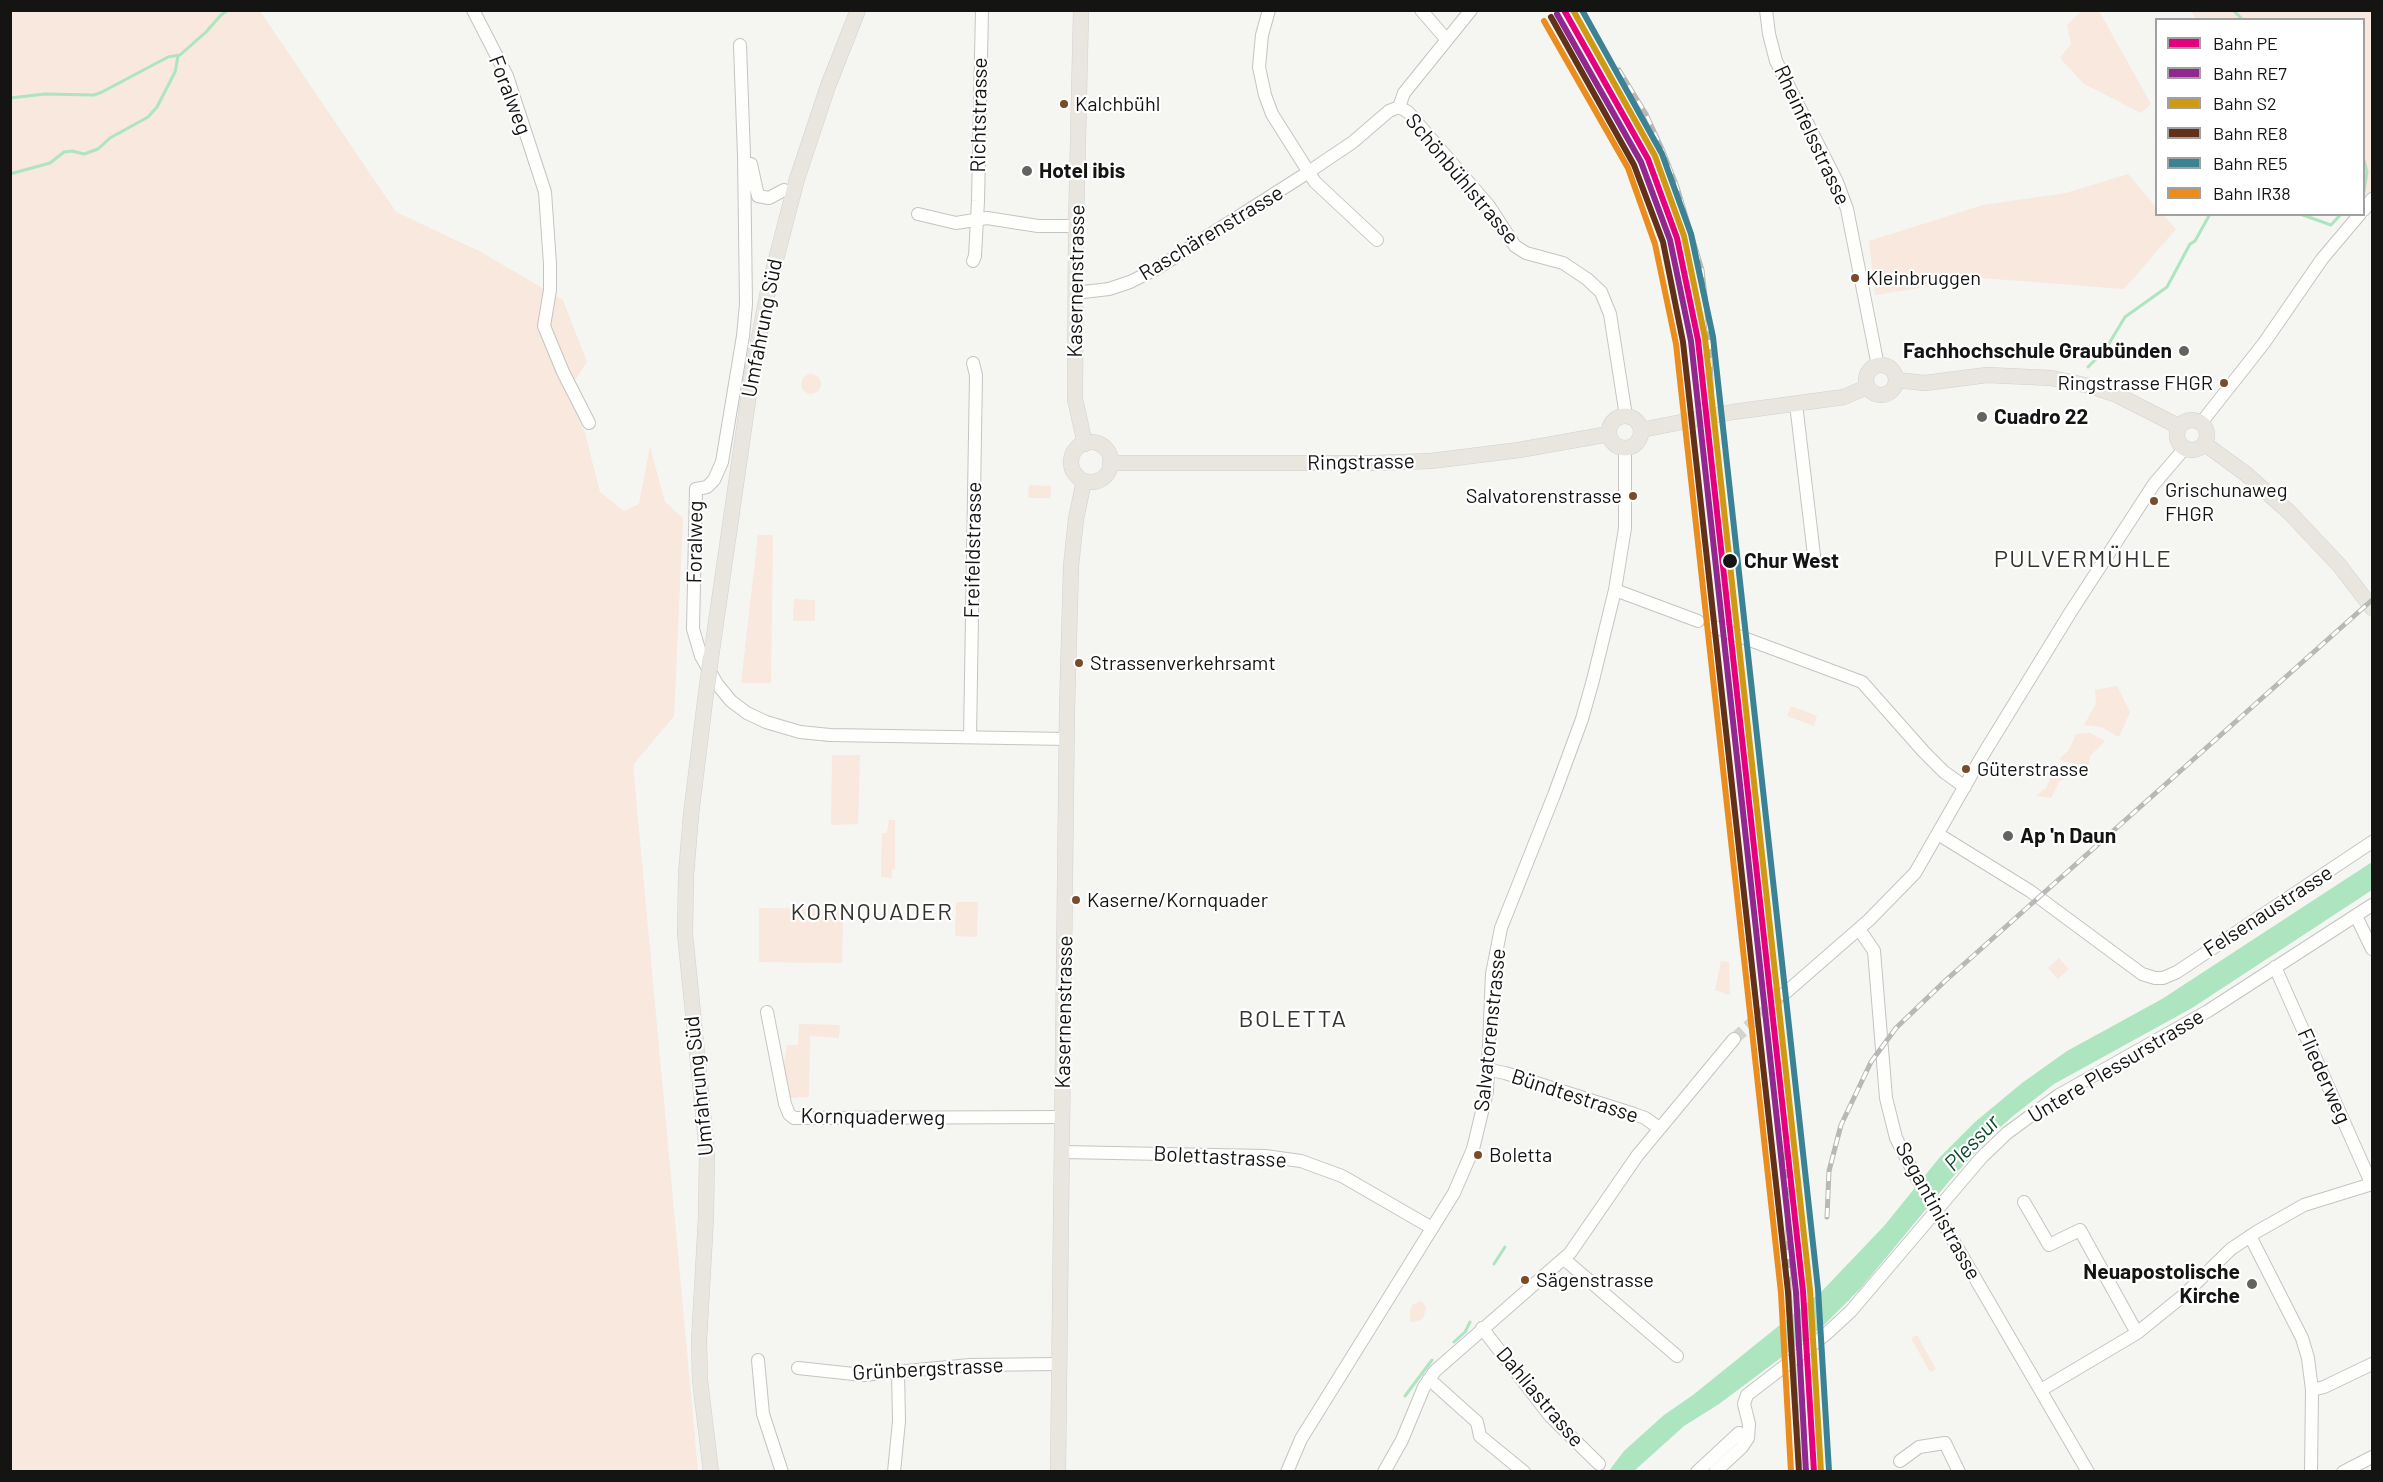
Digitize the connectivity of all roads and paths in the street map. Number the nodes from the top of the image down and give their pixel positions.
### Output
1 (473, 10) edge
2 (858, 10) edge
3 (982, 10) edge
4 (1081, 10) edge
5 (1269, 10) edge
6 (1421, 10) edge
7 (1471, 10) edge
8 (1766, 10) edge
9 (1447, 40) junction
10 (740, 45) dead end
11 (1399, 107) junction
12 (744, 156) junction
13 (1309, 172) junction
14 (784, 190) dead end
15 (918, 214) dead end
16 (2358, 216) edge
17 (977, 220) junction
18 (1076, 226) junction
19 (1377, 240) dead end
20 (973, 261) dead end
21 (1075, 293) junction
22 (973, 363) dead end
23 (1878, 366) junction
24 (1896, 380) junction
25 (1867, 387) junction
26 (1796, 404) junction
27 (1626, 416) junction
28 (589, 423) dead end
29 (2201, 423) junction
30 (2178, 426) junction
31 (1641, 430) junction
32 (1610, 434) junction
33 (1085, 444) junction
34 (2205, 444) junction
35 (1625, 448) junction
36 (2184, 448) junction
37 (1110, 463) junction
38 (1084, 481) junction
39 (1814, 555) dead end
40 (1615, 590) junction
41 (2373, 608) edge
42 (1698, 621) dead end
43 (1712, 626) dead end
44 (970, 737) junction
45 (1067, 739) junction
46 (1965, 787) junction
47 (1938, 834) junction
48 (2373, 842) edge
49 (2373, 905) edge
50 (2356, 916) junction
51 (1859, 929) junction
52 (2373, 950) edge
53 (2275, 967) junction
54 (1784, 994) tunnel mouth
55 (767, 1012) dead end
56 (1734, 1039) tunnel mouth
57 (1490, 1070) junction
58 (1063, 1117) junction
59 (1659, 1128) junction
60 (1063, 1152) junction
61 (2372, 1185) edge
62 (2025, 1202) dead end
63 (1934, 1209) junction
64 (1432, 1228) junction
65 (2250, 1236) junction
66 (1564, 1259) junction
67 (1482, 1328) junction
68 (2137, 1333) junction
69 (1677, 1356) dead end
70 (758, 1360) dead end
71 (1059, 1364) junction
72 (2373, 1364) edge
73 (798, 1368) dead end
74 (898, 1372) junction
75 (1429, 1379) junction
76 (2041, 1390) junction
77 (2312, 1390) junction
78 (1739, 1433) dead end
79 (2373, 1457) edge
80 (1900, 1461) dead end
81 (1599, 1464) dead end
82 (711, 1472) edge
83 (782, 1472) edge
84 (894, 1472) edge
85 (1058, 1472) edge
86 (1287, 1472) edge
87 (1384, 1472) edge
88 (1524, 1472) edge
89 (1698, 1472) edge
90 (1715, 1472) edge
91 (1959, 1472) edge
92 (2088, 1472) edge
93 (2311, 1472) edge
94 (2343, 1472) edge

1 - 28 street, Foralweg
2 - 82 main road, Umfahrung Süd, bridge
3 - 17 street, Richtstrasse
4 - 18 main road, Kasernenstrasse
5 - 13 street
6 - 9 street
7 - 9 street, Raschärenstrasse
8 - 23 street, Rheinfelsstrasse
9 - 11 street, Raschärenstrasse
10 - 12 street, Foralweg
11 - 13 street, Raschärenstrasse
11 - 27 street, Schönbühlstrasse
12 - 14 street
12 - 44 street, Foralweg
13 - 19 street
13 - 21 street, Raschärenstrasse
15 - 17 street
16 - 29 street
17 - 18 street
17 - 20 street
18 - 21 main road, Kasernenstrasse
21 - 33 main road, Kasernenstrasse
22 - 44 street, Freifeldstrasse
23 - 24 main road
23 - 25 main road
24 - 25 main road
24 - 30 main road
25 - 26 main road
26 - 31 main road
26 - 39 street
27 - 31 main road
27 - 32 main road
29 - 30 main road
29 - 34 main road
30 - 36 main road
31 - 35 main road
32 - 35 main road
32 - 37 main road, Ringstrasse
33 - 37 main road
33 - 38 main road
34 - 36 main road
34 - 41 main road
35 - 40 street, Salvatorenstrasse
36 - 46 street
37 - 38 main road
38 - 45 main road, Kasernenstrasse
40 - 42 street
40 - 57 street, Salvatorenstrasse
43 - 46 street
44 - 45 street, Foralweg
45 - 58 main road, Kasernenstrasse
46 - 47 street
47 - 48 street, Felsenaustrasse
47 - 51 street
49 - 50 street, Untere Plessurstrasse
50 - 52 street
50 - 53 street, Untere Plessurstrasse
51 - 54 street
51 - 63 street, Segantinistrasse
53 - 61 street, Fliederweg
53 - 63 street, Untere Plessurstrasse
55 - 58 street, Kornquaderweg
56 - 59 street
57 - 59 street, Bündtestrasse
57 - 64 street, Salvatorenstrasse
58 - 60 main road, Kasernenstrasse
59 - 66 street
60 - 64 street, Bolettastrasse
60 - 71 main road, Kasernenstrasse
61 - 65 street
62 - 68 street
63 - 76 street, Segantinistrasse
63 - 90 street, Untere Plessurstrasse
64 - 86 street, Salvatorenstrasse
65 - 68 street
65 - 77 street
66 - 67 street
66 - 69 street
67 - 75 street
67 - 81 street, Dahliastrasse
68 - 76 street
70 - 83 street
71 - 74 street, Grünbergstrasse
71 - 85 main road, Kasernenstrasse
72 - 77 street
73 - 74 street, Grünbergstrasse
74 - 84 street
75 - 87 street
75 - 88 street
76 - 92 street, Segantinistrasse
77 - 93 street
78 - 89 street
79 - 94 street
80 - 91 street

